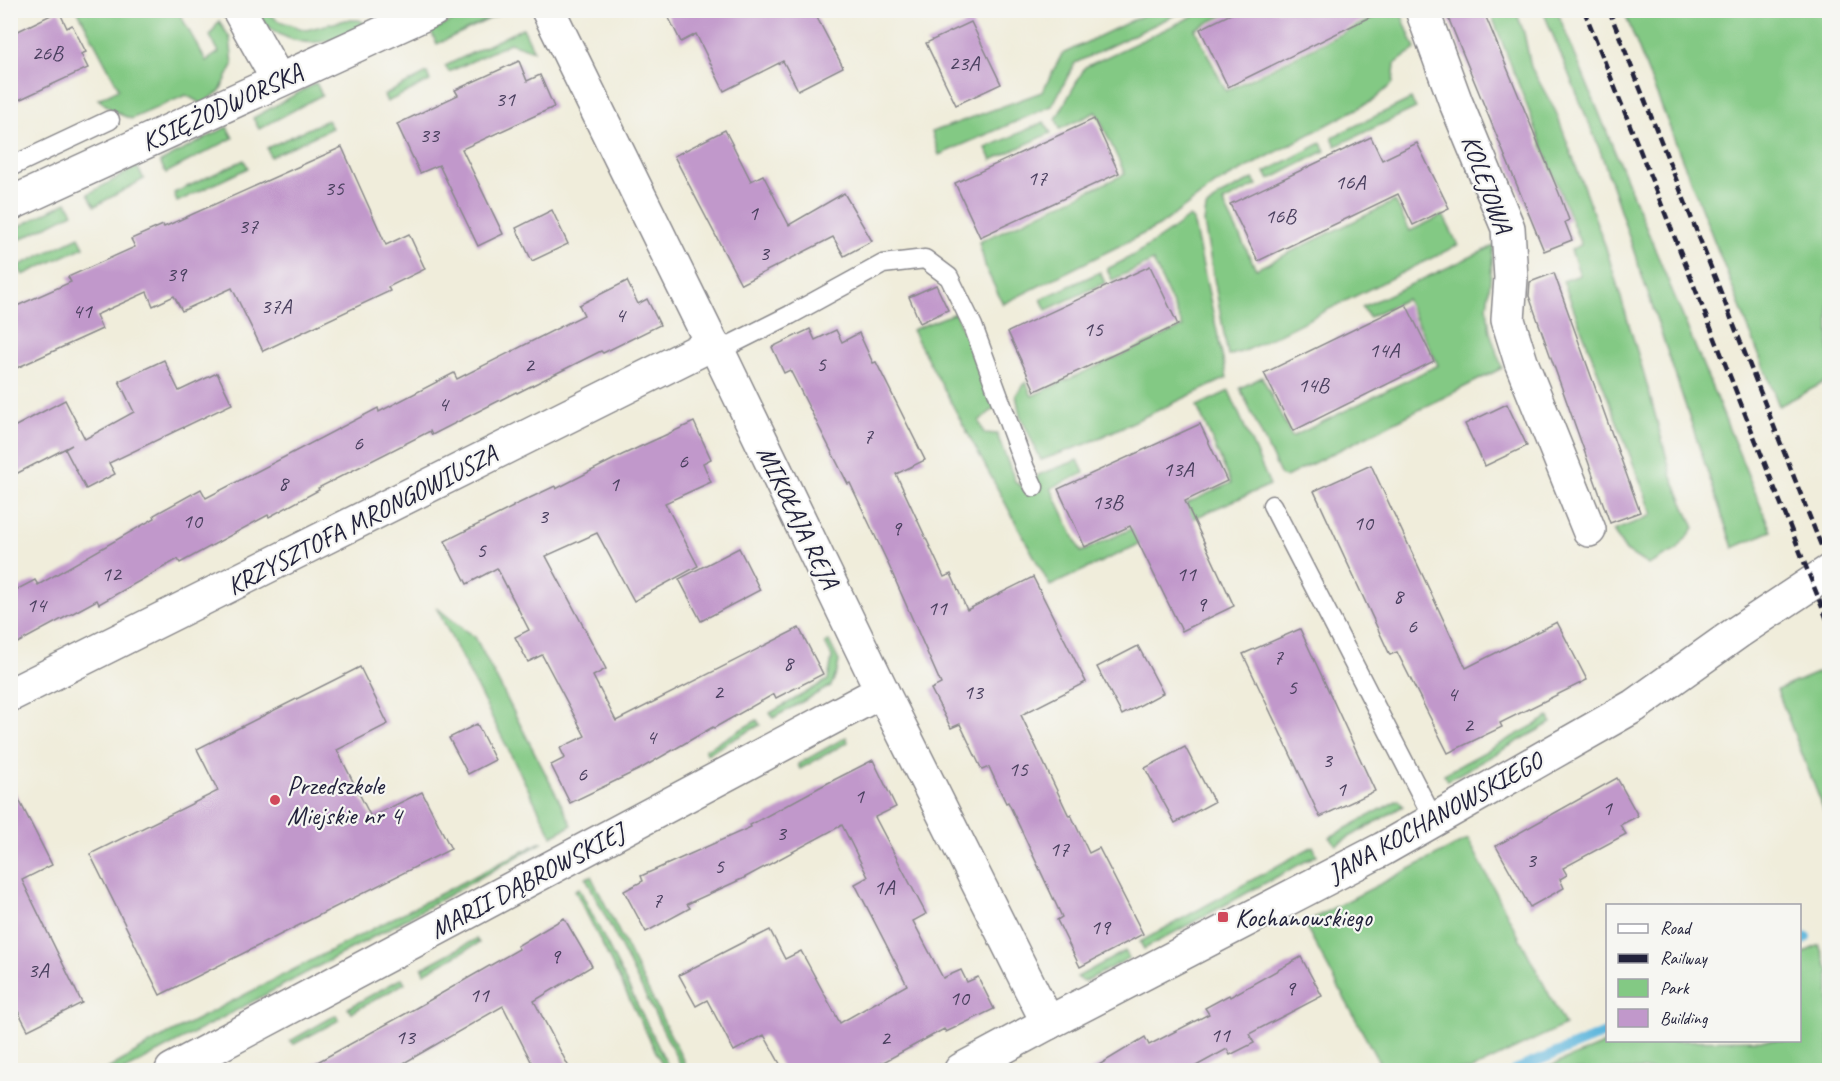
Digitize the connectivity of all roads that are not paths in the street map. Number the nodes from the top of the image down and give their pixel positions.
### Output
1 (239, 10) edge
2 (434, 10) edge
3 (548, 10) edge
4 (1422, 10) edge
5 (279, 80) junction
6 (110, 120) dead end
7 (10, 167) edge
8 (10, 204) edge
9 (715, 348) junction
10 (1034, 487) dead end
11 (1272, 505) dead end
12 (1588, 530) dead end
13 (1830, 571) edge
14 (882, 691) junction
15 (10, 695) edge
16 (1434, 820) junction
17 (1048, 1023) junction
18 (172, 1071) edge
19 (961, 1071) edge

1 - 5 street
2 - 5 street, KSIĘŻODWORSKA
3 - 9 street, MIKOŁAJA REJA
4 - 12 street, KOLEJOWA
5 - 8 street, KSIĘŻODWORSKA
6 - 7 lane
9 - 10 lane
9 - 14 street, MIKOŁAJA REJA
9 - 15 street, KRZYSZTOFA MRONGOWIUSZA
11 - 16 lane
13 - 16 street, JANA KOCHANOWSKIEGO
14 - 17 street, MIKOŁAJA REJA
14 - 18 street, MARII DĄBROWSKIEJ
16 - 17 street, JANA KOCHANOWSKIEGO
17 - 19 street, JANA KOCHANOWSKIEGO

